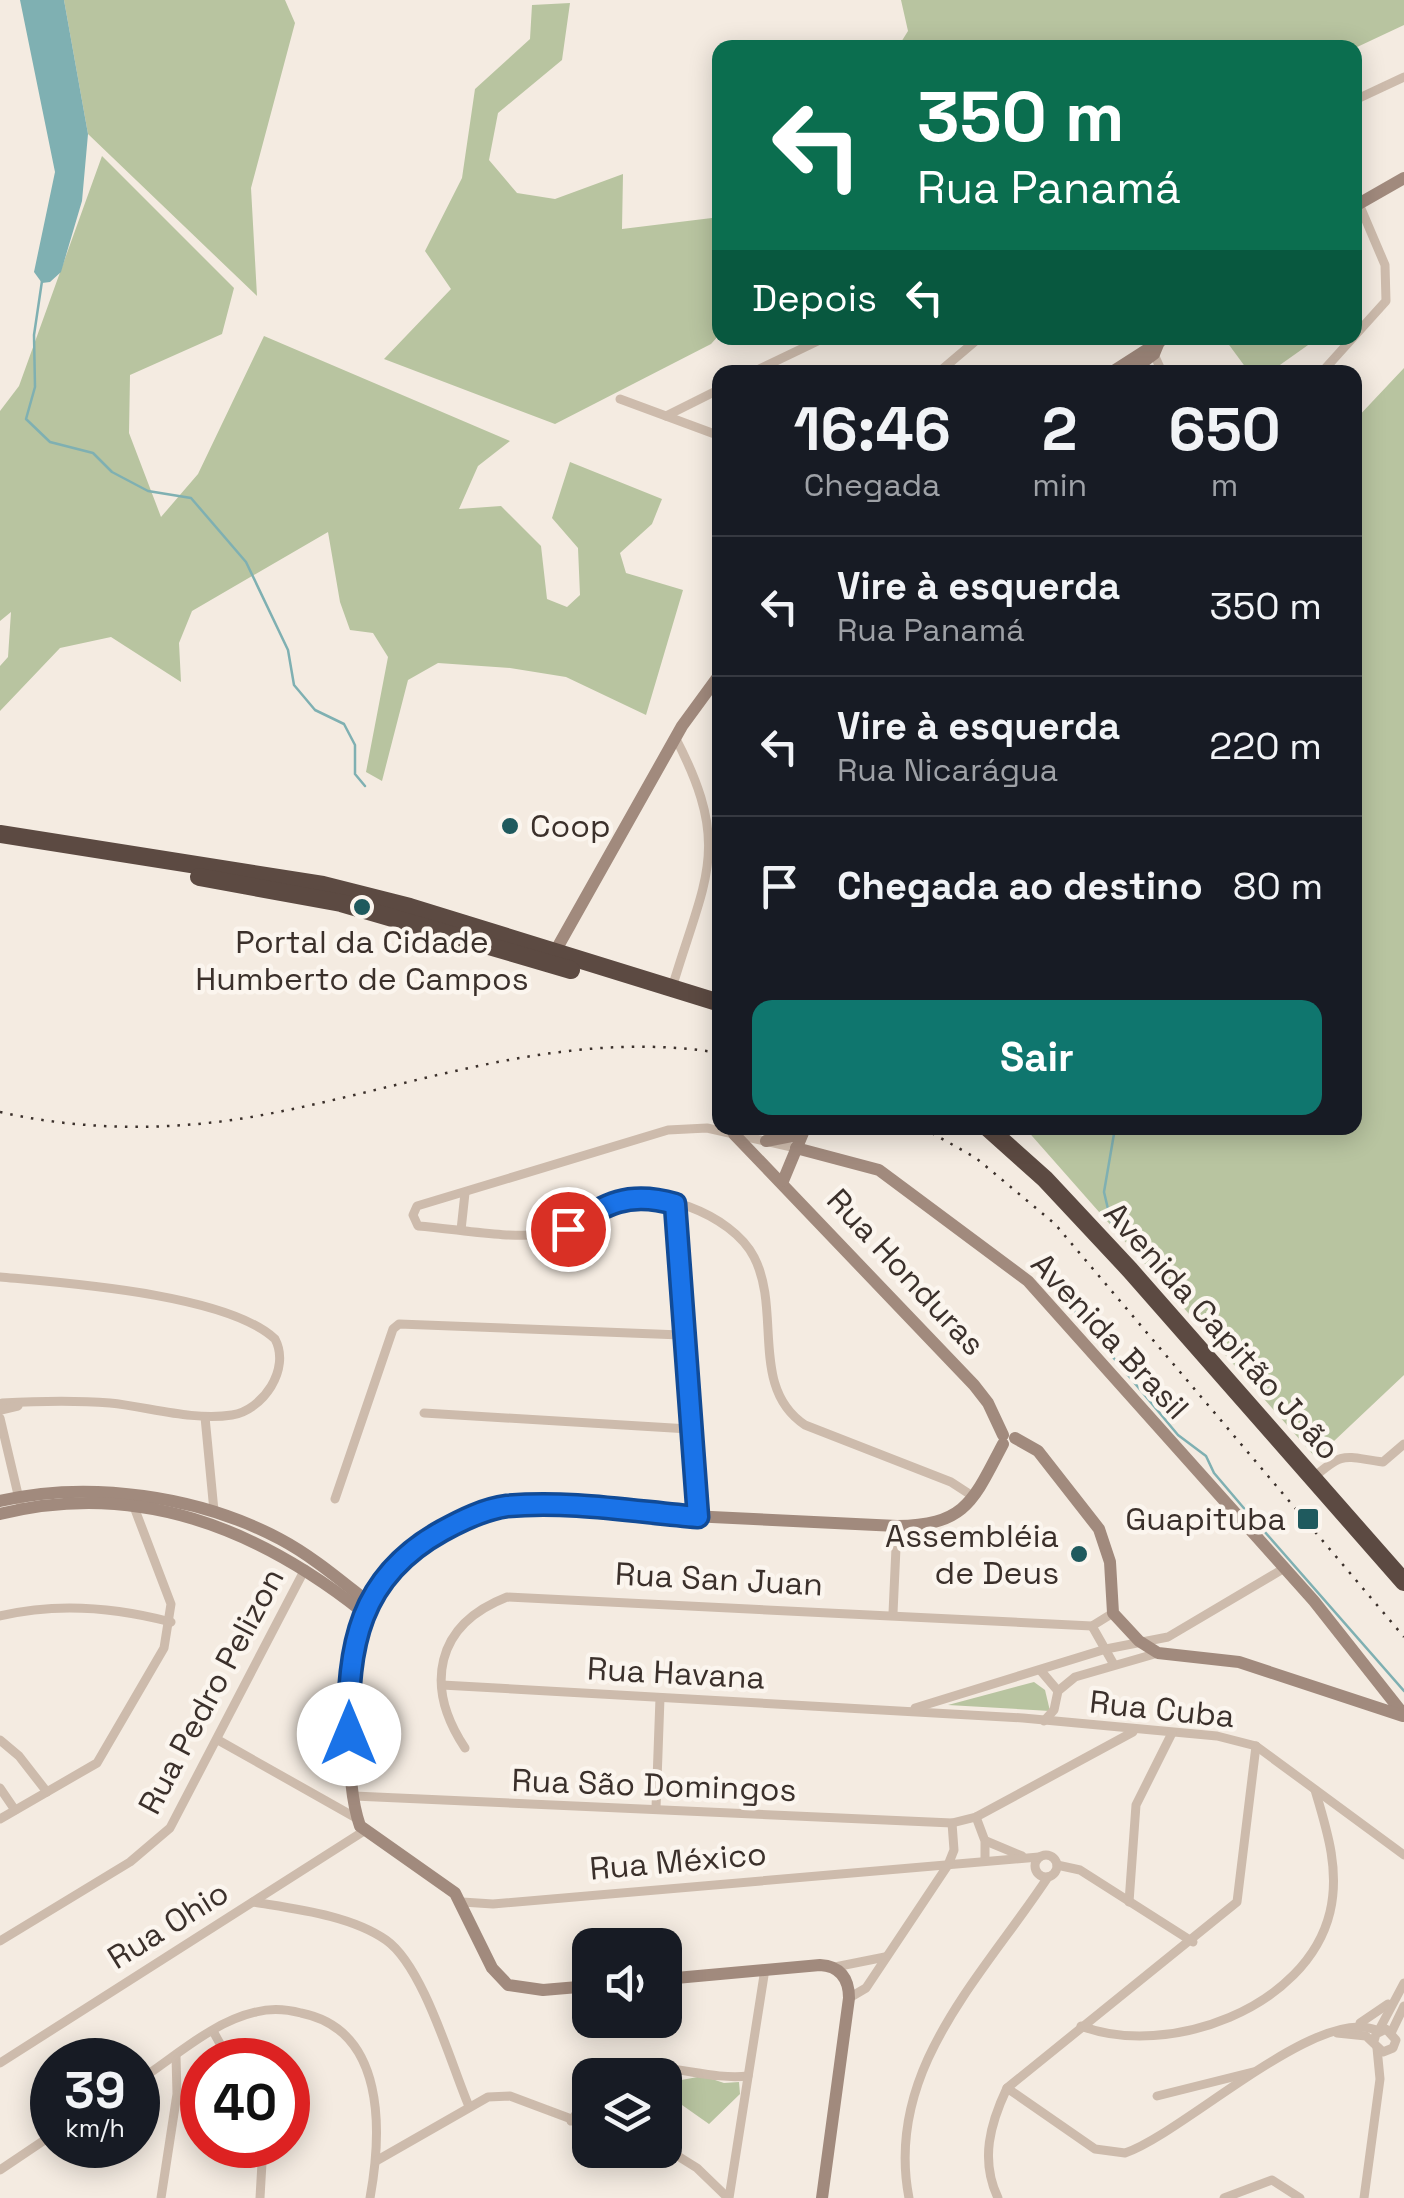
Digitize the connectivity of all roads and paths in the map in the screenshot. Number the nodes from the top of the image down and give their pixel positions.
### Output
1 (1404, 77) edge
2 (1362, 97) edge
3 (1404, 178) edge
4 (1362, 202) edge
5 (1362, 216) edge
6 (1362, 328) edge
7 (809, 345) edge
8 (971, 345) edge
9 (1156, 345) edge
10 (1346, 345) edge
11 (768, 365) edge
12 (947, 365) edge
13 (1123, 365) edge
14 (1137, 365) edge
15 (1328, 365) edge
16 (712, 393) edge
17 (620, 398) dead end
18 (666, 416) junction
19 (712, 433) edge
20 (712, 688) edge
21 (675, 737) junction
22 (0, 834) edge
23 (0, 846) edge
24 (39, 846) junction
25 (552, 958) junction
26 (672, 988) junction
27 (712, 1000) edge
28 (712, 1011) edge
29 (712, 1131) edge
30 (735, 1135) edge
31 (739, 1135) edge
32 (995, 1135) edge
33 (804, 1136) edge
34 (766, 1141) joint
35 (830, 1156) junction
36 (782, 1181) junction
37 (466, 1192) junction
38 (675, 1204) junction
39 (461, 1230) junction
40 (0, 1277) edge
41 (682, 1336) junction
42 (0, 1408) edge
43 (424, 1413) dead end
44 (205, 1417) junction
45 (690, 1430) junction
46 (1, 1435) edge
47 (1007, 1439) junction
48 (1404, 1444) edge
49 (1313, 1478) junction
50 (974, 1497) junction
51 (335, 1498) dead end
52 (0, 1500) edge
53 (20, 1502) junction
54 (134, 1507) junction
55 (214, 1511) junction
56 (0, 1514) edge
57 (698, 1517) junction
58 (897, 1526) junction
59 (309, 1563) junction
60 (1284, 1569) junction
61 (1404, 1582) edge
62 (366, 1607) junction
63 (893, 1613) junction
64 (1113, 1613) junction
65 (0, 1616) edge
66 (171, 1622) junction
67 (1092, 1626) junction
68 (1138, 1641) junction
69 (1106, 1649) junction
70 (1158, 1653) junction
71 (1113, 1663) junction
72 (1040, 1671) junction
73 (1379, 1682) junction
74 (442, 1686) junction
75 (1058, 1691) junction
76 (660, 1698) junction
77 (1351, 1699) junction
78 (909, 1710) junction
79 (1054, 1710) junction
80 (1404, 1715) edge
81 (1044, 1720) junction
82 (1062, 1723) junction
83 (1136, 1730) junction
84 (1172, 1733) junction
85 (0, 1740) edge
86 (218, 1740) junction
87 (1256, 1746) junction
88 (465, 1748) dead end
89 (0, 1788) edge
90 (1314, 1789) junction
91 (47, 1792) junction
92 (354, 1796) junction
93 (656, 1808) junction
94 (15, 1810) junction
95 (976, 1817) junction
96 (0, 1819) edge
97 (952, 1823) junction
98 (364, 1829) junction
99 (985, 1840) junction
100 (1404, 1855) edge
101 (1024, 1857) junction
102 (1039, 1857) junction
103 (1011, 1859) junction
104 (986, 1861) junction
105 (1057, 1865) junction
106 (948, 1866) junction
107 (1036, 1870) junction
108 (1048, 1877) junction
109 (1037, 1893) junction
110 (253, 1902) junction
111 (462, 1902) junction
112 (1128, 1902) junction
113 (2, 1937) edge
114 (1192, 1942) junction
115 (885, 1958) junction
116 (834, 1967) junction
117 (765, 1969) junction
118 (682, 1978) edge
119 (1404, 1983) edge
120 (572, 1988) edge
121 (849, 1998) junction
122 (1394, 1999) junction
123 (1404, 2006) edge
124 (1357, 2025) junction
125 (1082, 2026) junction
126 (213, 2030) junction
127 (1329, 2034) junction
128 (218, 2038) edge
129 (1377, 2038) junction
130 (1397, 2044) edge
131 (176, 2056) junction
132 (0, 2063) edge
133 (164, 2064) junction
134 (160, 2067) edge
135 (682, 2069) edge
136 (1256, 2071) junction
137 (748, 2076) junction
138 (1380, 2079) junction
139 (1007, 2088) junction
140 (177, 2094) junction
141 (1157, 2096) dead end
142 (468, 2104) junction
143 (571, 2121) edge
144 (30, 2150) edge
145 (682, 2159) edge
146 (376, 2161) junction
147 (262, 2168) edge
148 (0, 2170) edge
149 (161, 2198) edge
150 (260, 2198) edge
151 (370, 2198) edge
152 (728, 2198) edge
153 (822, 2198) edge
154 (909, 2198) edge
155 (998, 2198) edge
156 (1224, 2198) edge
157 (1300, 2198) edge
158 (1364, 2198) edge

1 - 2 street
3 - 4 main road
5 - 6 street
7 - 11 street
8 - 12 street
9 - 13 main road
9 - 14 main road
10 - 15 street
16 - 18 street
17 - 18 street
18 - 19 street
20 - 21 main road
21 - 25 main road
21 - 26 street
22 - 24 highway
23 - 24 highway
24 - 25 highway
25 - 26 highway
25 - 28 highway
26 - 27 highway
29 - 37 street
30 - 36 main road
31 - 34 street
32 - 49 highway, Avenida Capitão João
33 - 34 main road
33 - 35 main road, Avenida Brasil
33 - 35 main road
33 - 36 main road, Rua Honduras
35 - 60 main road, Avenida Brasil
36 - 47 main road, Rua Honduras
37 - 39 street
37 - 39 street
38 - 39 street
38 - 41 street
38 - 50 street
40 - 44 street
41 - 45 street
41 - 51 street
42 - 44 street
42 - 46 street
43 - 45 street
44 - 55 street
45 - 57 street
46 - 53 street
47 - 50 main road
47 - 64 main road, Rua Honduras
48 - 49 street
49 - 61 highway, Avenida Capitão João
50 - 58 main road
52 - 53 main road
53 - 54 main road
53 - 55 main road
53 - 56 main road
54 - 59 main road
54 - 66 street
55 - 59 main road
57 - 58 main road
57 - 62 main road
58 - 63 street
59 - 62 main road
59 - 86 street, Rua Pedro Pelizon
60 - 68 street, Rua Havana
60 - 73 main road, Avenida Brasil
62 - 92 main road
63 - 67 street, Rua San Juan
63 - 74 street, Rua San Juan
64 - 67 street
64 - 68 main road
65 - 66 street
66 - 91 street
67 - 69 street
68 - 69 street, Rua Havana
68 - 70 main road
69 - 71 street
69 - 72 street, Rua Havana
70 - 71 street
70 - 77 main road
71 - 75 street
72 - 75 street
72 - 78 street, Rua Havana
73 - 77 main road
73 - 80 main road, Avenida Brasil
74 - 76 street, Rua Havana
74 - 88 street, Rua San Juan
75 - 79 street
76 - 78 street, Rua Havana
76 - 93 street
77 - 80 main road
78 - 81 street, Rua Havana
79 - 81 street
79 - 82 street
81 - 82 street, Rua Cuba
82 - 83 street, Rua Cuba
83 - 84 street, Rua Cuba
83 - 95 street, Rua São Domingos
84 - 87 street, Rua Cuba
84 - 112 street
85 - 91 street
86 - 98 street
86 - 113 street, Rua Pedro Pelizon
87 - 90 street
87 - 114 street
89 - 94 street
90 - 100 street
90 - 125 street
91 - 94 street
92 - 93 street, Rua São Domingos
92 - 98 main road
93 - 97 street, Rua São Domingos
94 - 96 street
95 - 97 street, Rua São Domingos
95 - 99 street
97 - 106 street
98 - 110 street, Rua Ohio
98 - 111 main road
99 - 101 street
99 - 104 street
101 - 102 street, Rua México
101 - 103 street, Rua México
102 - 105 street
102 - 107 street
103 - 104 street, Rua México
103 - 107 street, Rua México
104 - 106 street, Rua México
105 - 108 street
105 - 112 street
106 - 111 street, Rua México
106 - 115 street
107 - 108 street, Rua México
107 - 109 street
108 - 109 street
109 - 154 street
110 - 132 street, Rua Ohio
110 - 142 street
111 - 120 main road
112 - 114 street
114 - 125 street
115 - 116 street
115 - 121 street
116 - 117 main road
116 - 121 main road
117 - 118 main road
117 - 137 street
119 - 122 street
121 - 153 main road
122 - 124 street
122 - 129 street
123 - 130 street
124 - 127 street
124 - 129 street
125 - 139 street
126 - 128 street
126 - 131 street
126 - 146 street
127 - 129 street
127 - 136 street
129 - 130 street
129 - 130 street
129 - 138 street
130 - 138 street
131 - 133 street
131 - 140 street
133 - 134 street
133 - 140 street
135 - 137 street
136 - 139 street
136 - 141 street
137 - 152 street
138 - 158 street
139 - 155 street
140 - 149 street
142 - 143 street
142 - 146 street
144 - 148 street
145 - 152 street
146 - 151 street
147 - 150 street
156 - 157 street

